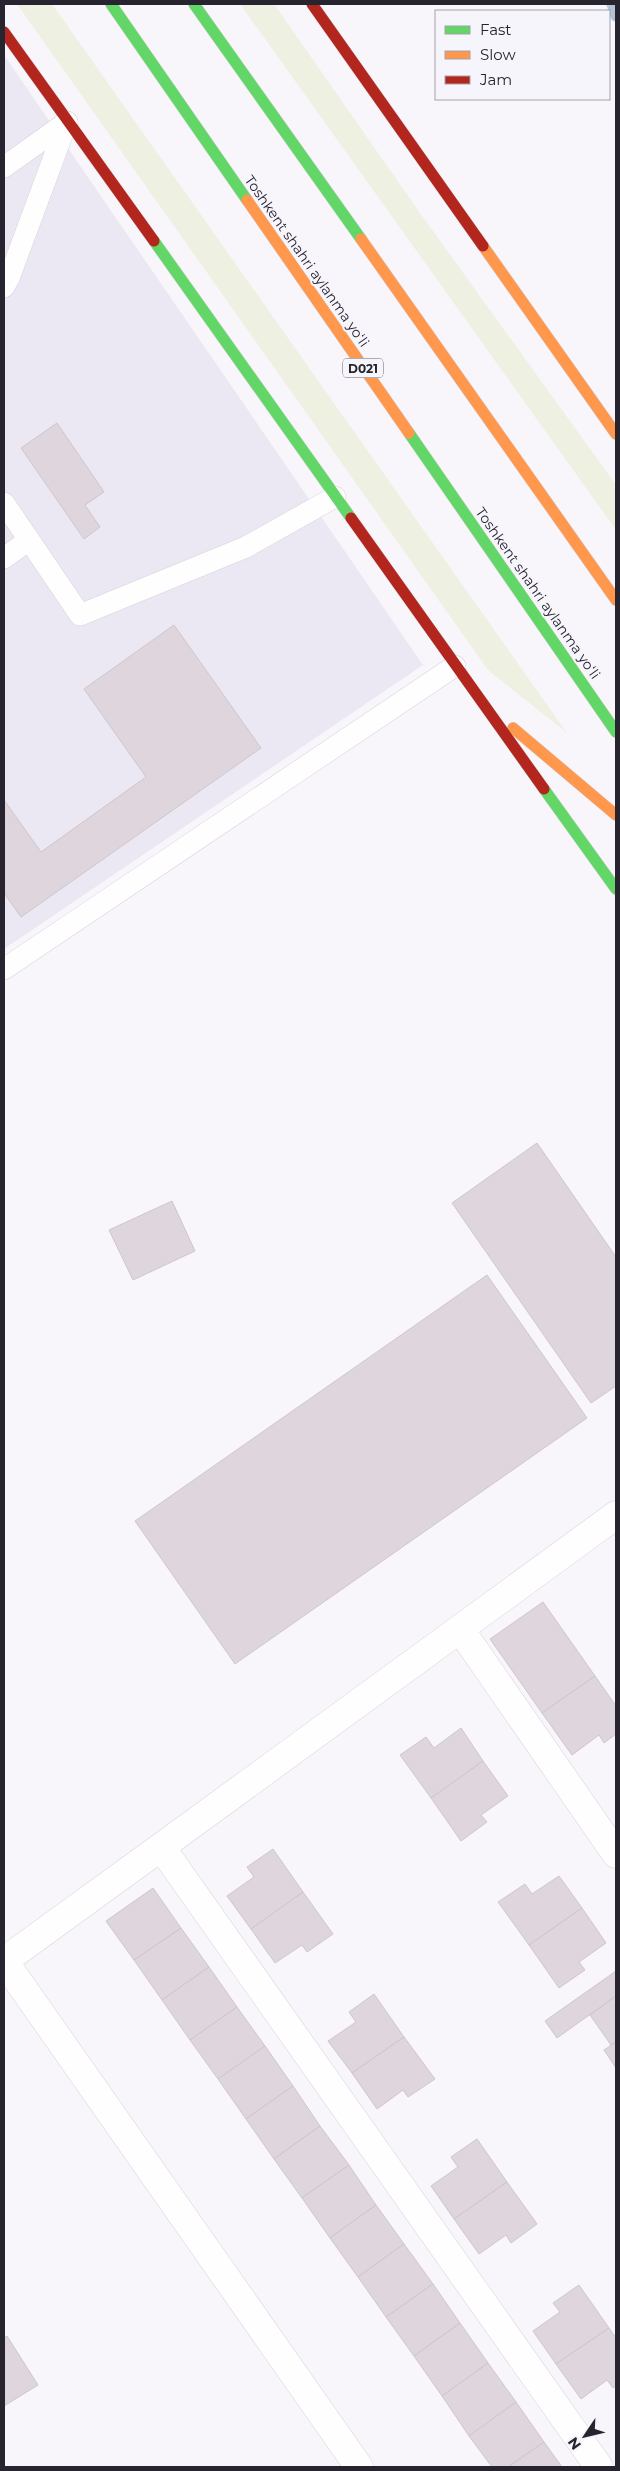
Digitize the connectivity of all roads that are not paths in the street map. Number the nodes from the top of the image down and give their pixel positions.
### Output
1 (110, 4) edge
2 (194, 4) edge
3 (312, 4) edge
4 (4, 32) edge
5 (67, 122) junction
6 (4, 166) edge
7 (4, 287) edge
8 (616, 434) edge
9 (335, 497) junction
10 (4, 503) edge
11 (29, 540) junction
12 (4, 558) edge
13 (616, 600) edge
14 (455, 666) junction
15 (481, 702) junction
16 (616, 732) edge
17 (616, 815) edge
18 (616, 889) edge
19 (4, 969) edge
20 (616, 1515) edge
21 (460, 1629) junction
22 (161, 1847) junction
23 (616, 1854) edge
24 (4, 1962) edge
25 (359, 2467) edge
26 (598, 2467) edge

1 - 16 highway, Toshkent shahri aylanma yoʻli / D021
2 - 13 highway
3 - 8 highway
4 - 5 highway
5 - 6 lane
5 - 7 lane
5 - 9 highway
9 - 11 lane
9 - 14 highway
10 - 11 lane
11 - 12 lane
14 - 15 highway
14 - 19 lane
15 - 17 highway
15 - 18 highway
20 - 21 street
21 - 22 street
21 - 23 street
22 - 24 street
22 - 26 street
24 - 25 street

